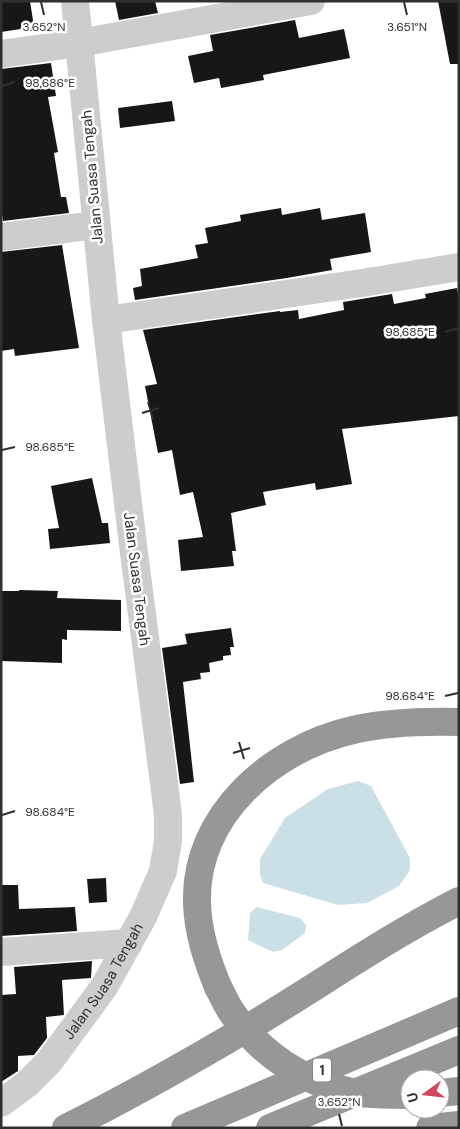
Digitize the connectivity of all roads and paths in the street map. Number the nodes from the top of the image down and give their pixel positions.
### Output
1 (75, 1) edge
2 (311, 1) edge
3 (259, 6) edge
4 (79, 42) junction
5 (1, 54) edge
6 (96, 225) junction
7 (1, 237) edge
8 (459, 268) edge
9 (106, 320) junction
10 (459, 722) edge
11 (459, 901) edge
12 (129, 943) junction
13 (1, 952) edge
14 (459, 1011) edge
15 (459, 1050) edge
16 (400, 1095) edge
17 (1, 1103) edge
18 (459, 1125) edge
19 (66, 1128) edge
20 (186, 1128) edge
21 (270, 1128) edge
22 (430, 1128) edge

1 - 4 street, Jalan Suasa Tengah
2 - 3 street
3 - 4 street
4 - 5 street
4 - 6 street, Jalan Suasa Tengah
6 - 7 street
6 - 9 street, Jalan Suasa Tengah
8 - 9 street
9 - 12 street, Jalan Suasa Tengah
10 - 16 highway, bridge
11 - 19 highway
12 - 13 street
12 - 17 street, Jalan Suasa Tengah
14 - 20 highway, 1
15 - 21 highway
18 - 22 highway

